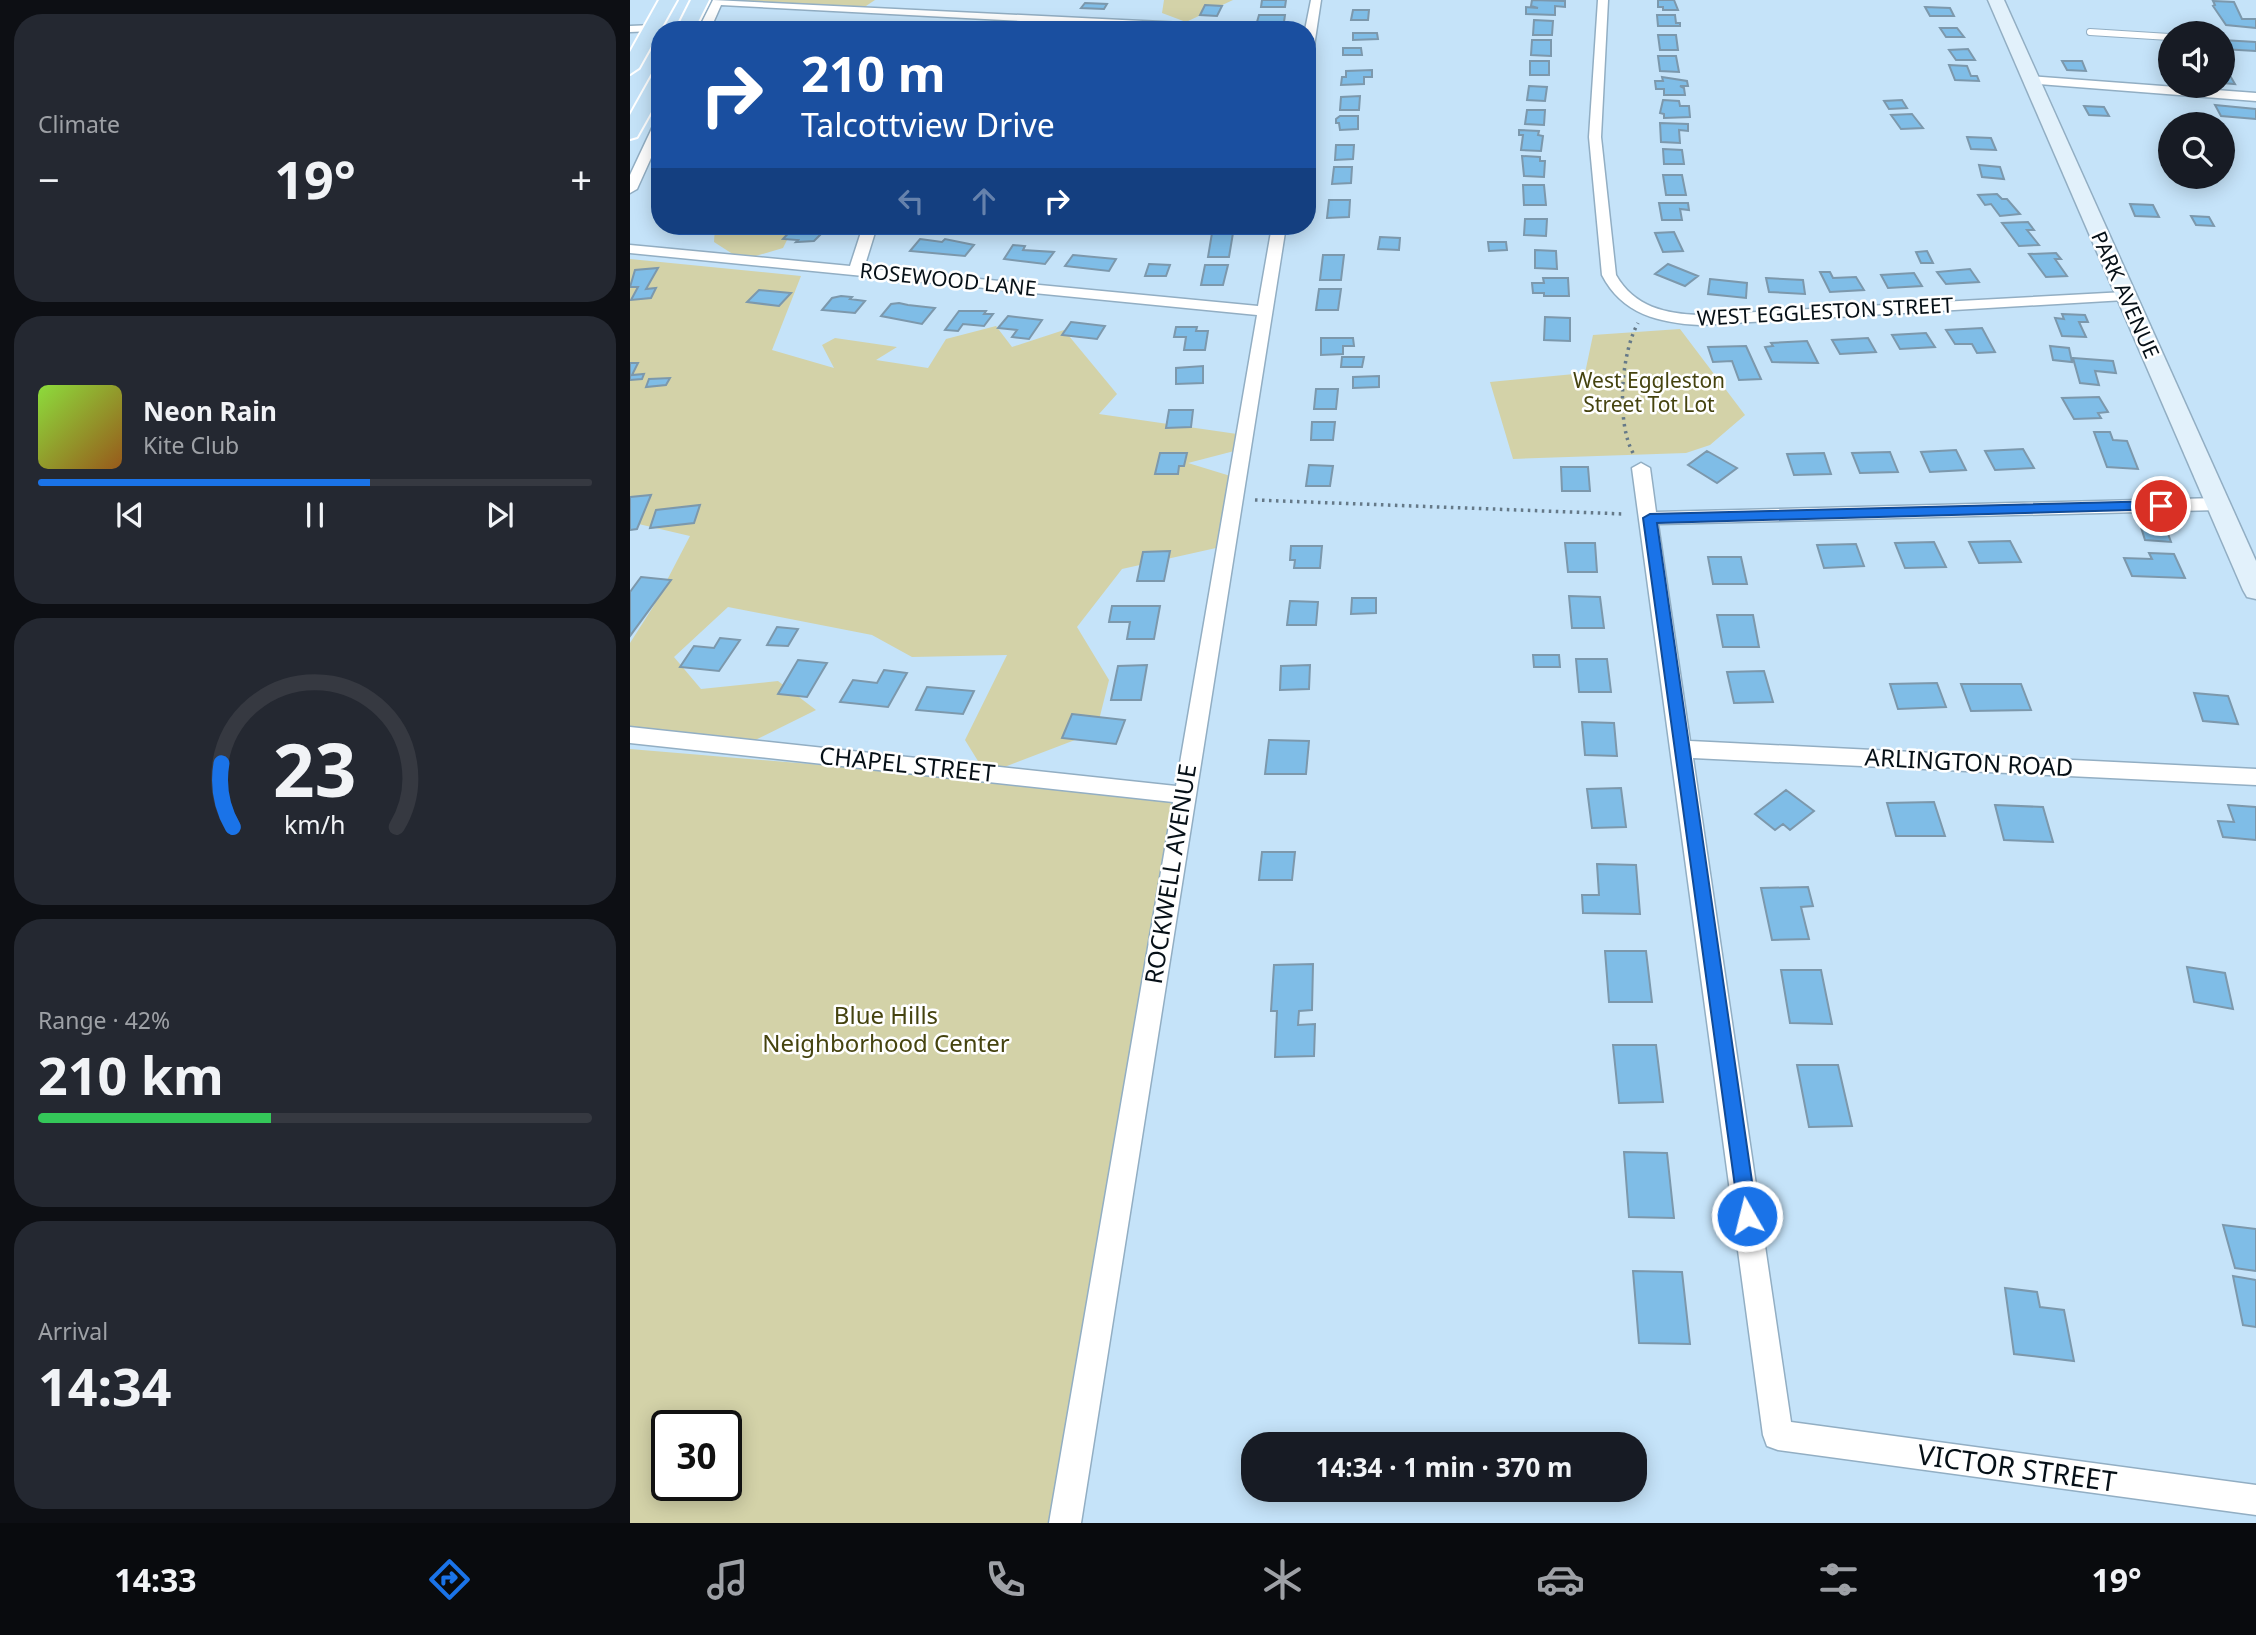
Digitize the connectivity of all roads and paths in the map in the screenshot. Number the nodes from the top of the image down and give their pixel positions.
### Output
1 (667, 0) edge
2 (1317, 0) edge
3 (1603, 0) edge
4 (1996, 0) edge
5 (712, 1) edge
6 (656, 21) edge
7 (693, 21) edge
8 (706, 21) edge
9 (1093, 21) edge
10 (1312, 21) edge
11 (651, 28) edge
12 (630, 29) edge
13 (651, 31) edge
14 (2090, 32) dead end
15 (2158, 36) edge
16 (630, 68) edge
17 (2030, 80) junction
18 (651, 95) edge
19 (2256, 97) edge
20 (630, 134) edge
21 (651, 144) edge
22 (630, 190) edge
23 (867, 235) edge
24 (1278, 235) edge
25 (630, 249) edge
26 (856, 271) junction
27 (2125, 296) junction
28 (1265, 311) junction
29 (1638, 323) dead end
30 (1640, 468) joint
31 (1233, 499) junction
32 (2218, 504) junction
33 (1624, 513) dead end
34 (1650, 518) junction
35 (2256, 590) edge
36 (630, 735) edge
37 (1681, 749) junction
38 (2256, 777) edge
39 (1184, 795) junction
40 (2256, 1500) edge
41 (1065, 1523) edge

1 - 6 main road
2 - 10 street
3 - 27 street, WEST EGGLESTON STREET
4 - 17 street, PARK AVENUE
5 - 7 main road
5 - 8 street
5 - 9 street
11 - 12 street
13 - 16 main road
14 - 15 lane
17 - 19 street
17 - 27 street, PARK AVENUE
18 - 20 main road
21 - 22 street
23 - 26 street
24 - 28 street, ROCKWELL AVENUE
25 - 26 street, ROSEWOOD LANE
26 - 28 street, ROSEWOOD LANE
27 - 32 street, PARK AVENUE
28 - 31 street, ROCKWELL AVENUE
29 - 30 path
30 - 34 street
31 - 33 path
31 - 39 street, ROCKWELL AVENUE
32 - 34 street
32 - 35 street, PARK AVENUE
34 - 37 street
36 - 39 street, CHAPEL STREET
37 - 38 street, ARLINGTON ROAD
37 - 40 street, VICTOR STREET
39 - 41 street, ROCKWELL AVENUE

